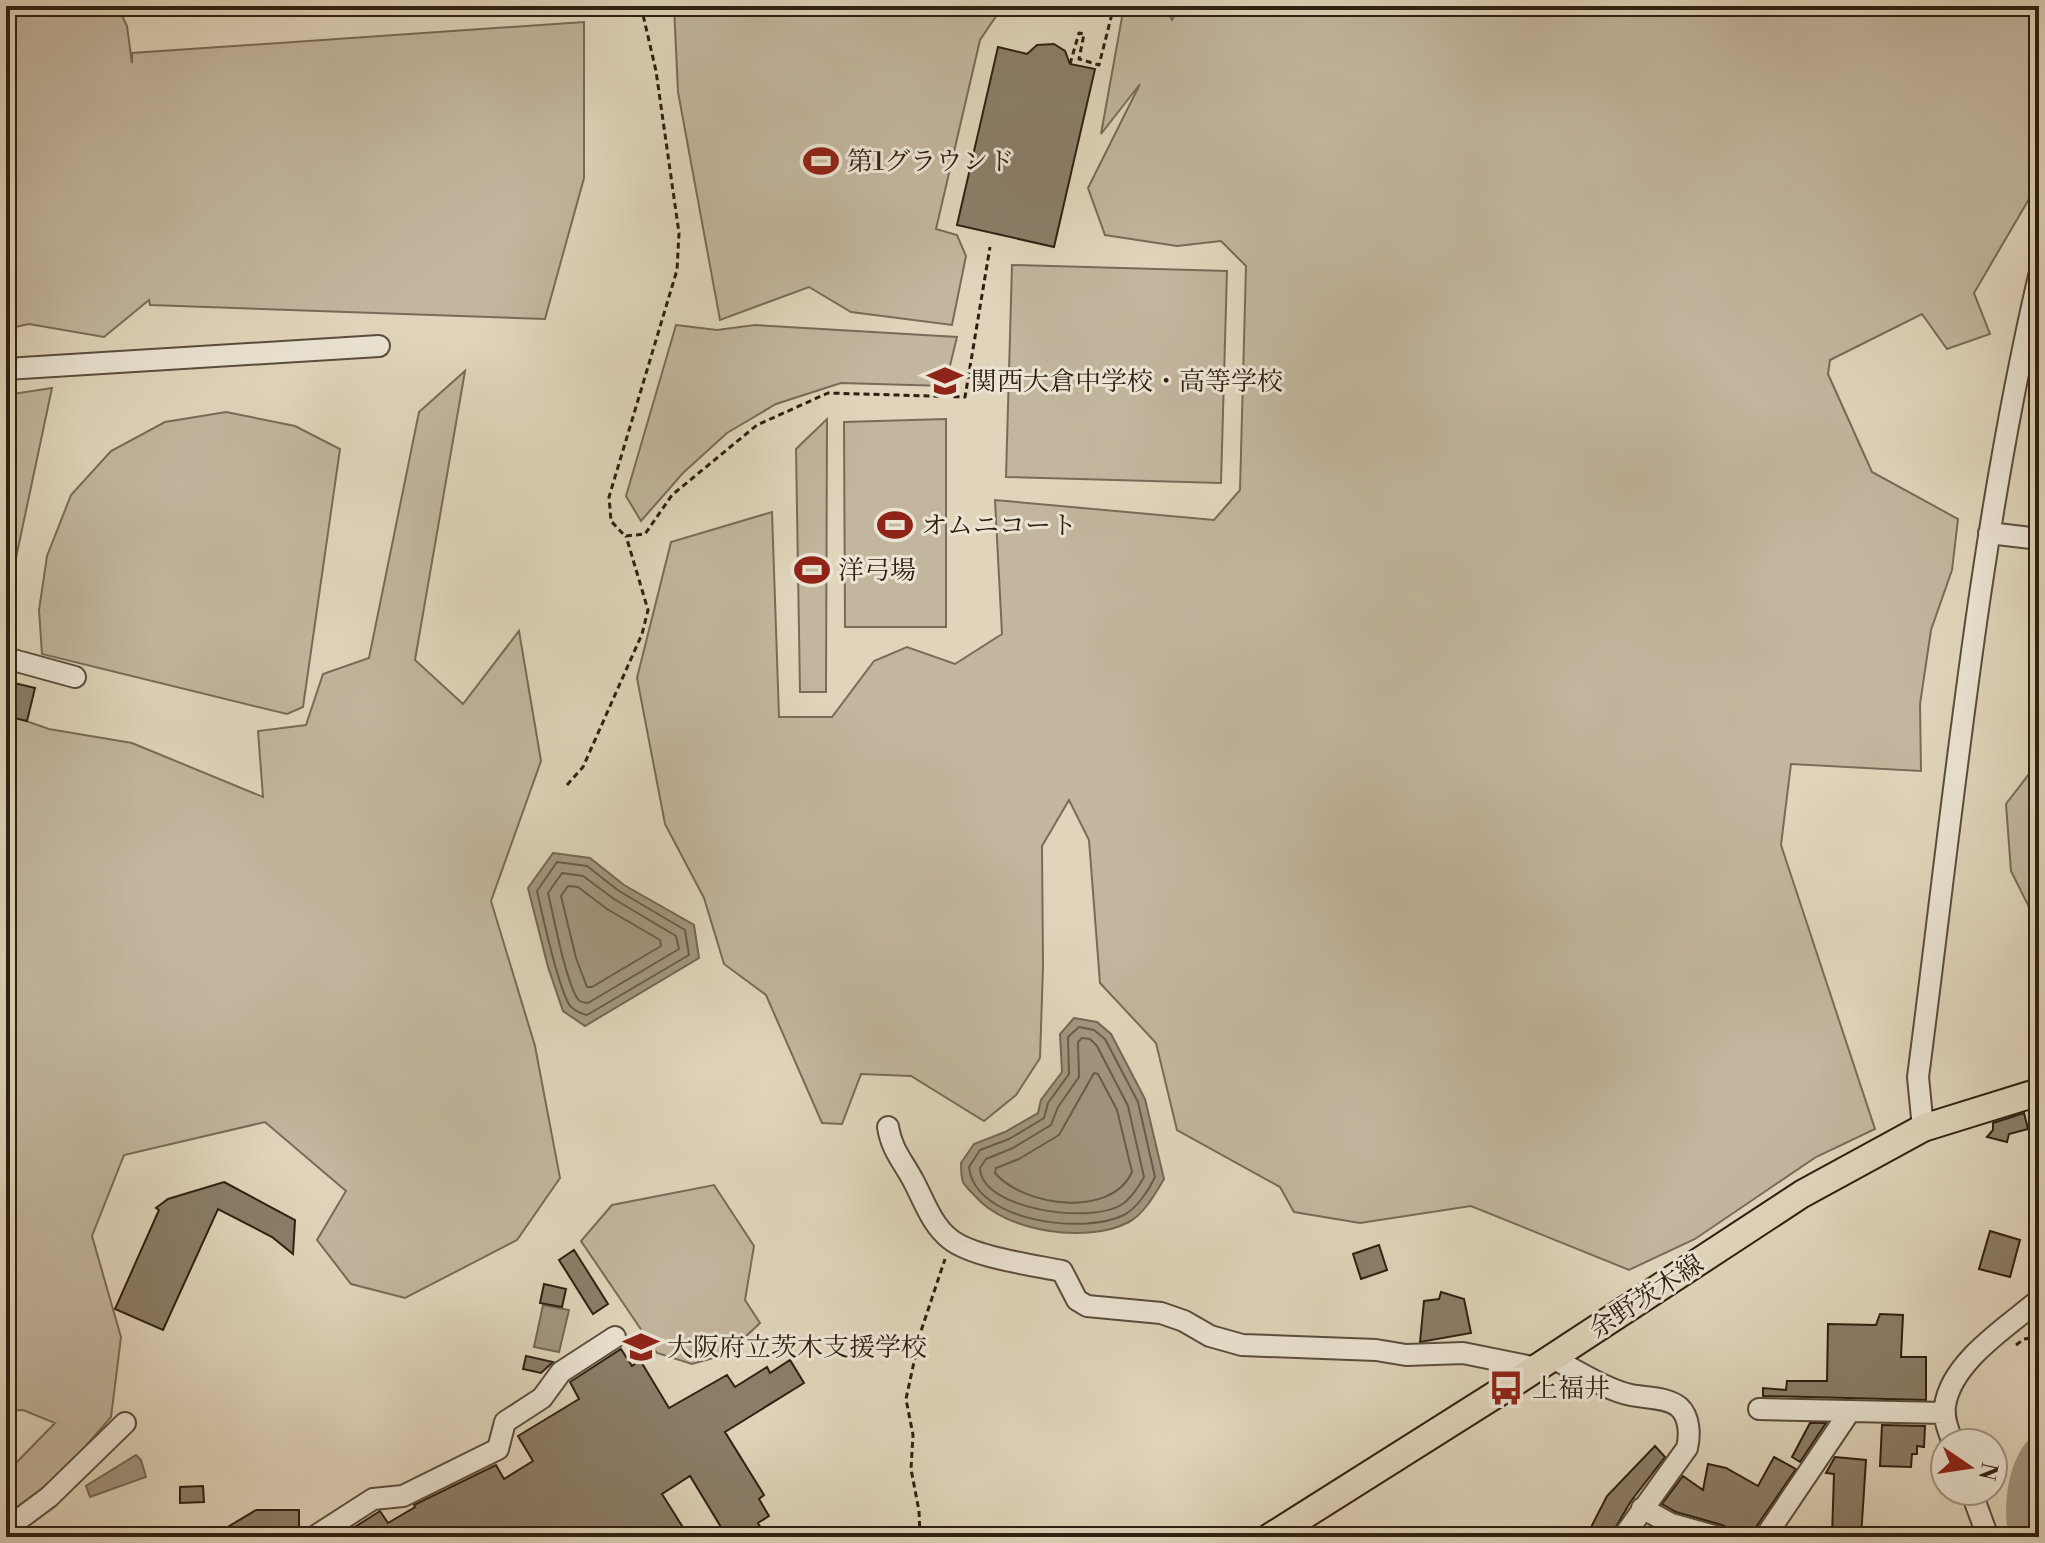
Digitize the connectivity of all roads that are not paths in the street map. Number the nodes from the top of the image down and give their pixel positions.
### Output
1 (2039, 276) edge
2 (379, 346) dead end
3 (6, 369) edge
4 (1989, 533) junction
5 (2039, 539) edge
6 (6, 658) edge
7 (75, 677) dead end
8 (2039, 1092) edge
9 (888, 1127) dead end
10 (1923, 1128) junction
11 (2039, 1300) edge
12 (615, 1337) dead end
13 (1545, 1363) junction
14 (1759, 1409) dead end
15 (1850, 1411) junction
16 (1945, 1413) junction
17 (125, 1423) dead end
18 (1949, 1427) edge
19 (1977, 1507) edge
20 (1642, 1508) junction
21 (6, 1529) edge
22 (314, 1537) edge
23 (1270, 1537) edge
24 (1623, 1537) edge
25 (1718, 1537) edge
26 (1765, 1537) edge
27 (1988, 1537) edge

1 - 4 street
2 - 3 street
4 - 5 street
4 - 10 street
6 - 7 street
8 - 10 main road, 余野茨木線
9 - 13 street
10 - 13 main road, 余野茨木線
11 - 16 street
12 - 22 street
13 - 20 street
13 - 23 main road, 余野茨木線
14 - 15 street
15 - 16 street
15 - 26 street
16 - 18 street
17 - 21 street
19 - 27 street
20 - 24 street
20 - 25 street

